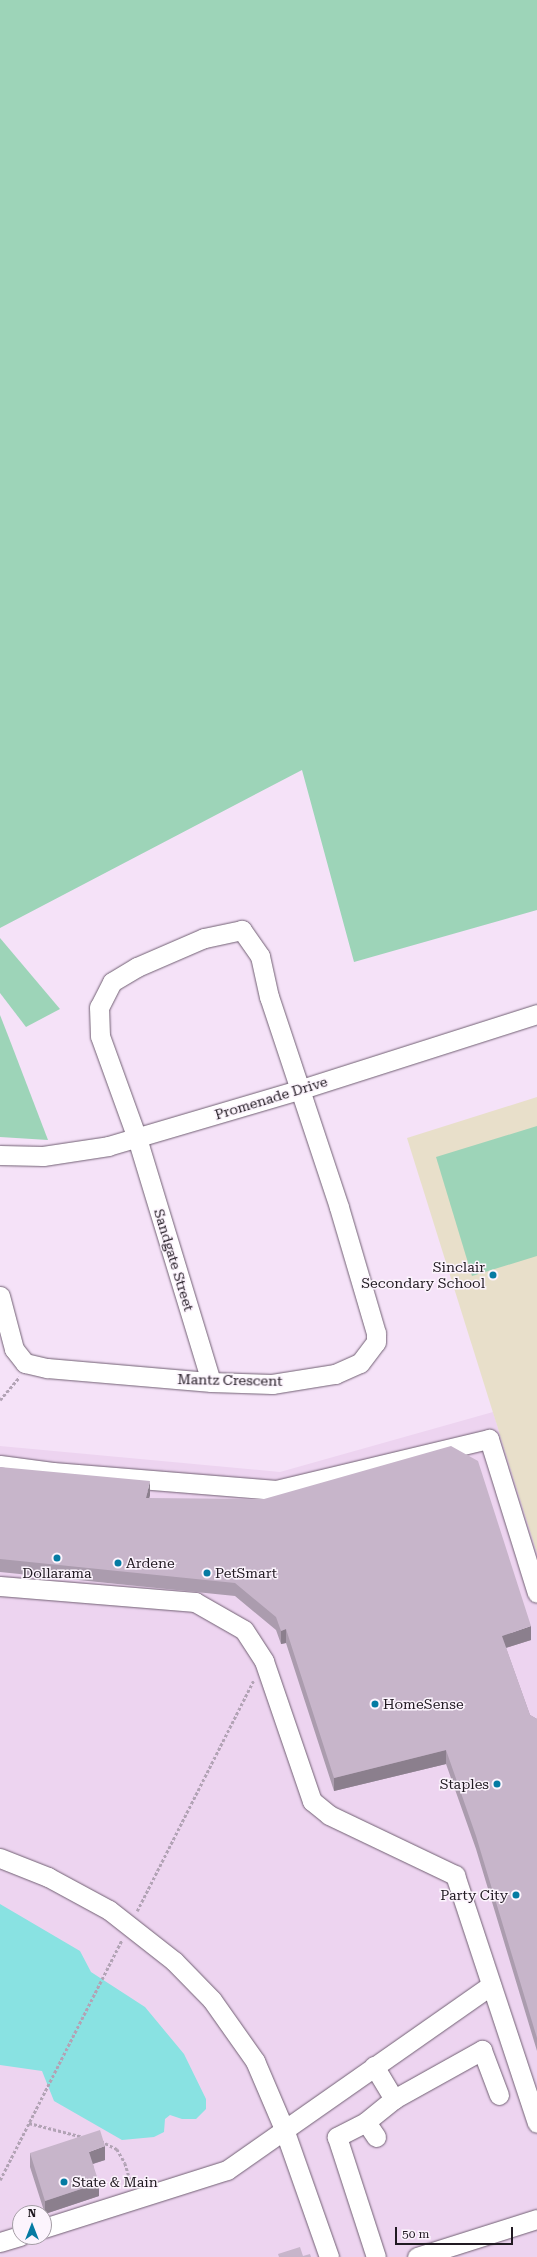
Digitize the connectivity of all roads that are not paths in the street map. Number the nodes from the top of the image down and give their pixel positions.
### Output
1 (537, 1014) edge
2 (300, 1090) junction
3 (137, 1138) junction
4 (0, 1155) edge
5 (0, 1296) edge
6 (211, 1382) junction
7 (0, 1465) edge
8 (0, 1586) edge
9 (537, 1593) edge
10 (0, 1858) edge
11 (491, 1985) junction
12 (374, 2066) junction
13 (499, 2095) dead end
14 (394, 2099) junction
15 (537, 2124) edge
16 (284, 2129) junction
17 (537, 2219) edge
18 (52, 2226) edge
19 (12, 2238) edge
20 (0, 2242) edge
21 (329, 2257) edge
22 (376, 2257) edge
23 (417, 2257) edge

1 - 2 street, Promenade Drive
2 - 3 street, Promenade Drive
2 - 3 street, Sandgate Street
2 - 6 street, Mantz Crescent
3 - 4 street, Promenade Drive
3 - 6 street, Sandgate Street
5 - 6 street, Mantz Crescent
7 - 9 street
8 - 11 street
10 - 16 street
11 - 12 street
11 - 15 street
12 - 14 street
12 - 16 street
13 - 14 street
14 - 22 street
16 - 18 street
16 - 21 street
17 - 23 street
19 - 20 street

